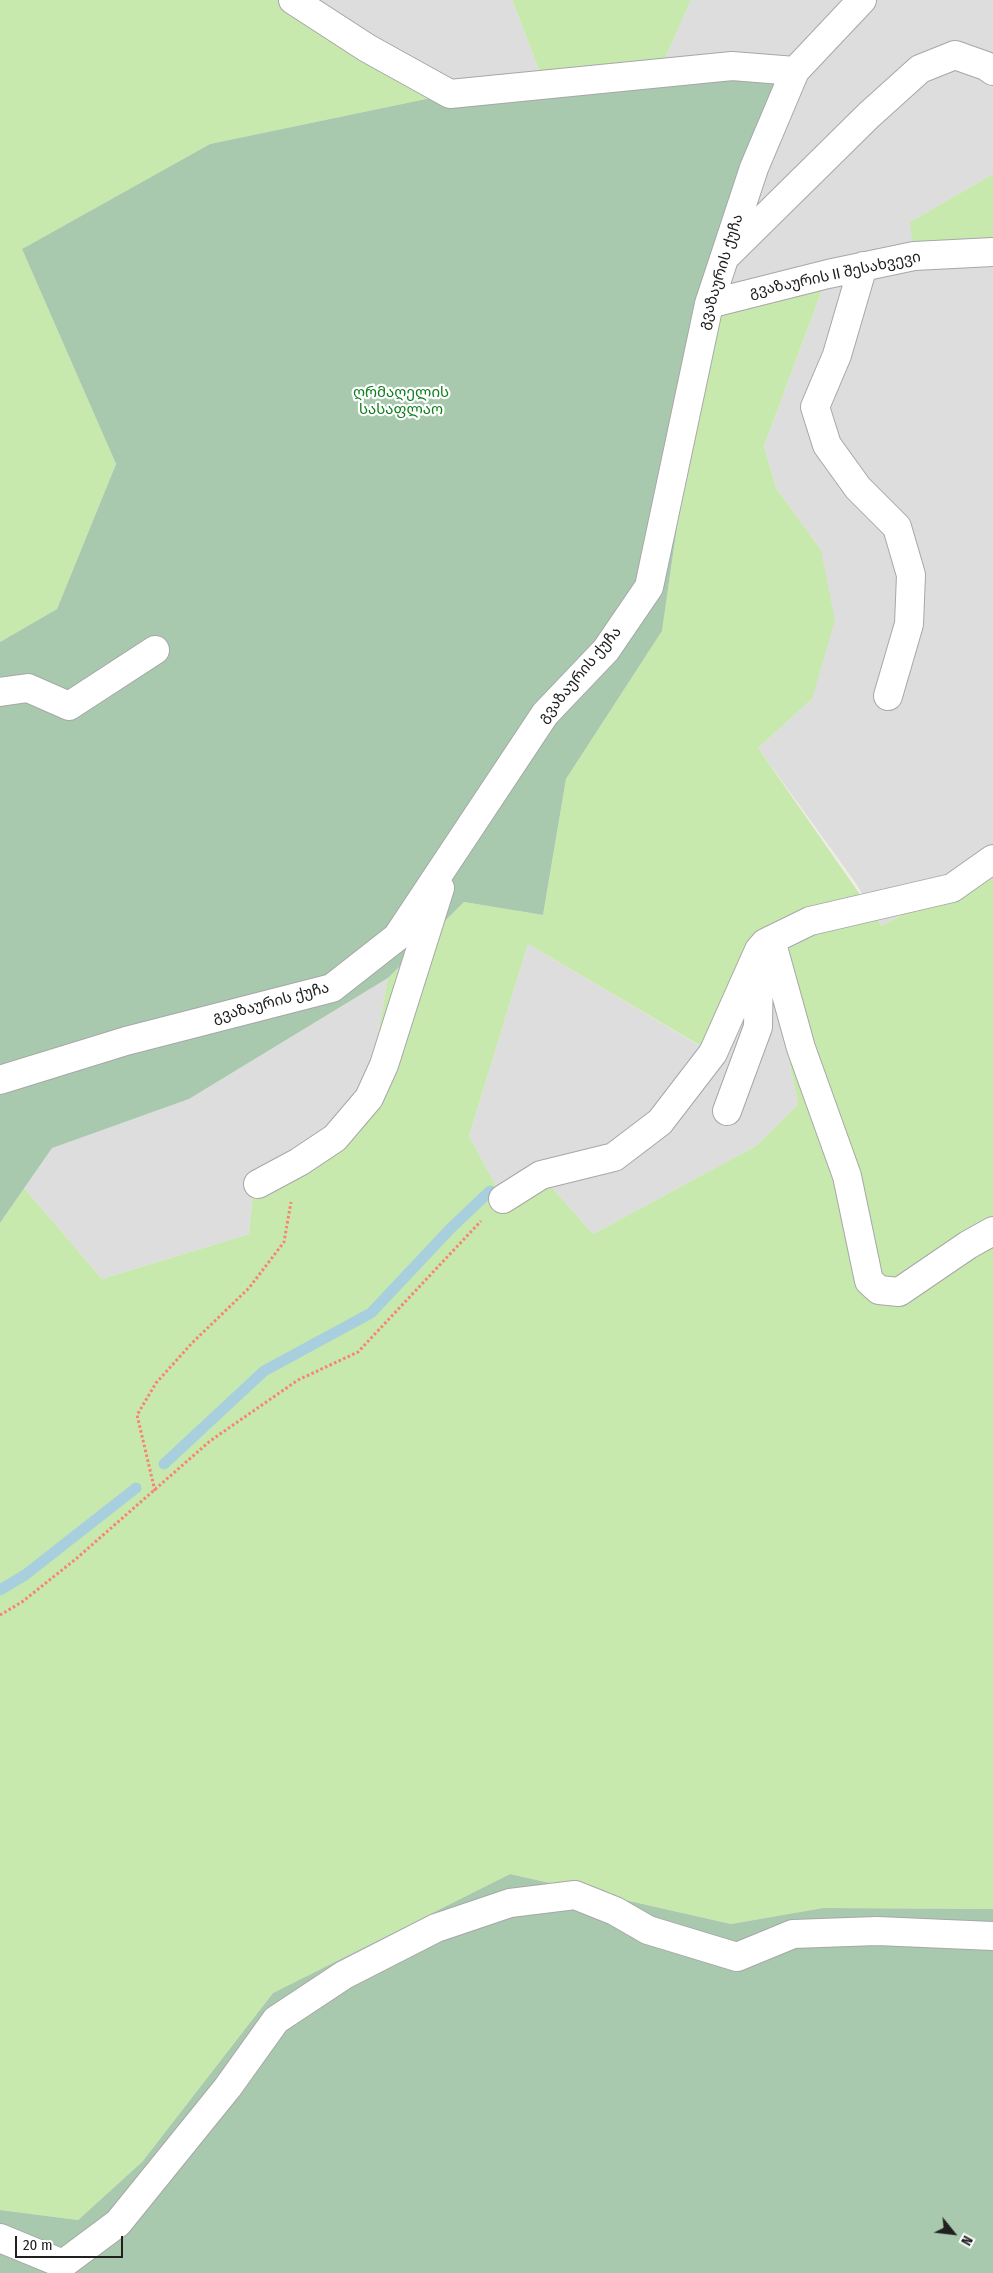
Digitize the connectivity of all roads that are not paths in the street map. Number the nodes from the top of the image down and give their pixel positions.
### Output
1 (293, 0) edge
2 (862, 0) edge
3 (796, 70) junction
4 (993, 71) edge
5 (993, 252) edge
6 (724, 258) junction
7 (862, 266) junction
8 (709, 304) junction
9 (155, 650) dead end
10 (0, 692) edge
11 (888, 696) dead end
12 (450, 856) junction
13 (993, 859) edge
14 (765, 945) junction
15 (0, 1080) edge
16 (727, 1111) dead end
17 (258, 1184) dead end
18 (502, 1199) road end
19 (993, 1231) edge
20 (993, 1936) edge
21 (0, 2238) edge

1 - 3 street
2 - 3 street, გვაზაურის ქუჩა
3 - 6 street, გვაზაურის ქუჩა
4 - 6 street
5 - 7 street, გვაზაურის II შესახვევი
6 - 8 street, გვაზაურის ქუჩა
7 - 8 street, გვაზაურის II შესახვევი
7 - 11 street
8 - 12 street, გვაზაურის ქუჩა
9 - 10 street
12 - 15 street, გვაზაურის ქუჩა
12 - 17 street
13 - 14 street
14 - 16 street
14 - 18 street
14 - 19 street
20 - 21 street

